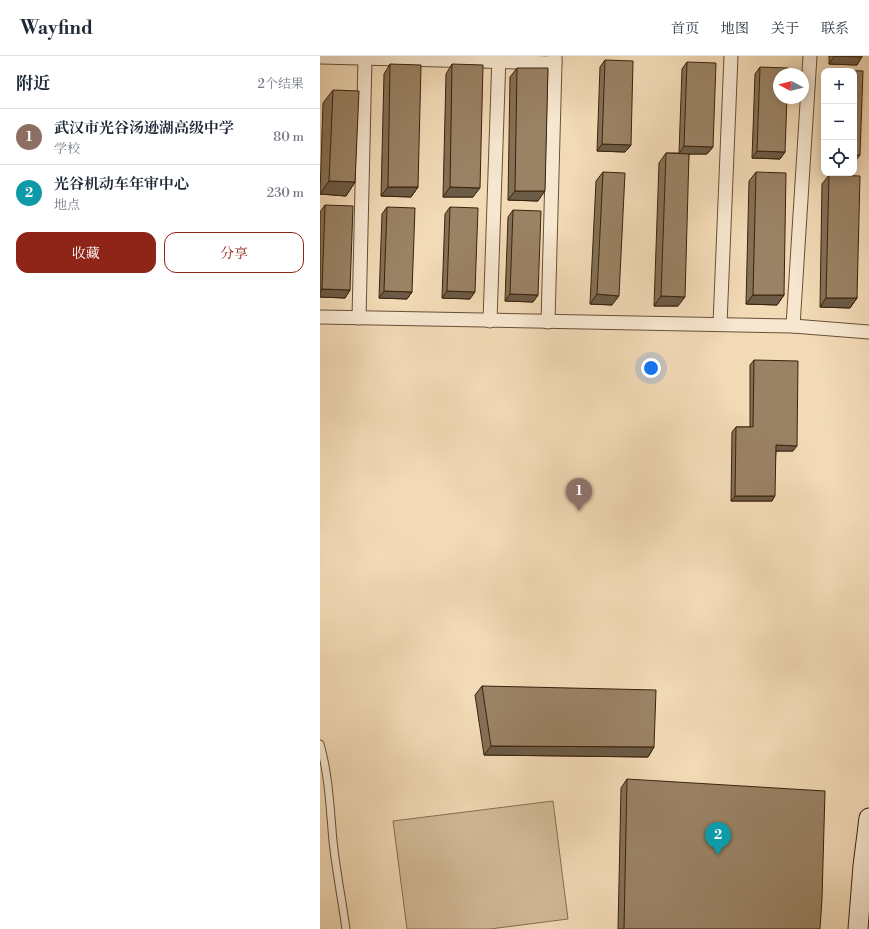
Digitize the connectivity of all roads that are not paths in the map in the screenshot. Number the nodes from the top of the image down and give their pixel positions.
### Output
1 (731, 56) edge
2 (810, 56) edge
3 (320, 57) edge
4 (365, 58) junction
5 (499, 59) edge
6 (555, 60) edge
7 (320, 317) edge
8 (359, 318) junction
9 (490, 320) junction
10 (548, 322) junction
11 (720, 324) junction
12 (793, 326) junction
13 (869, 332) edge
14 (320, 744) edge
15 (869, 818) edge
16 (346, 929) edge
17 (858, 929) edge

1 - 11 street
2 - 12 street
3 - 4 street
4 - 5 street
4 - 8 street
5 - 6 street
5 - 9 street
6 - 10 street
7 - 8 street
8 - 9 street
9 - 10 street
10 - 11 street
11 - 12 street
12 - 13 street
14 - 16 lane
15 - 17 street

